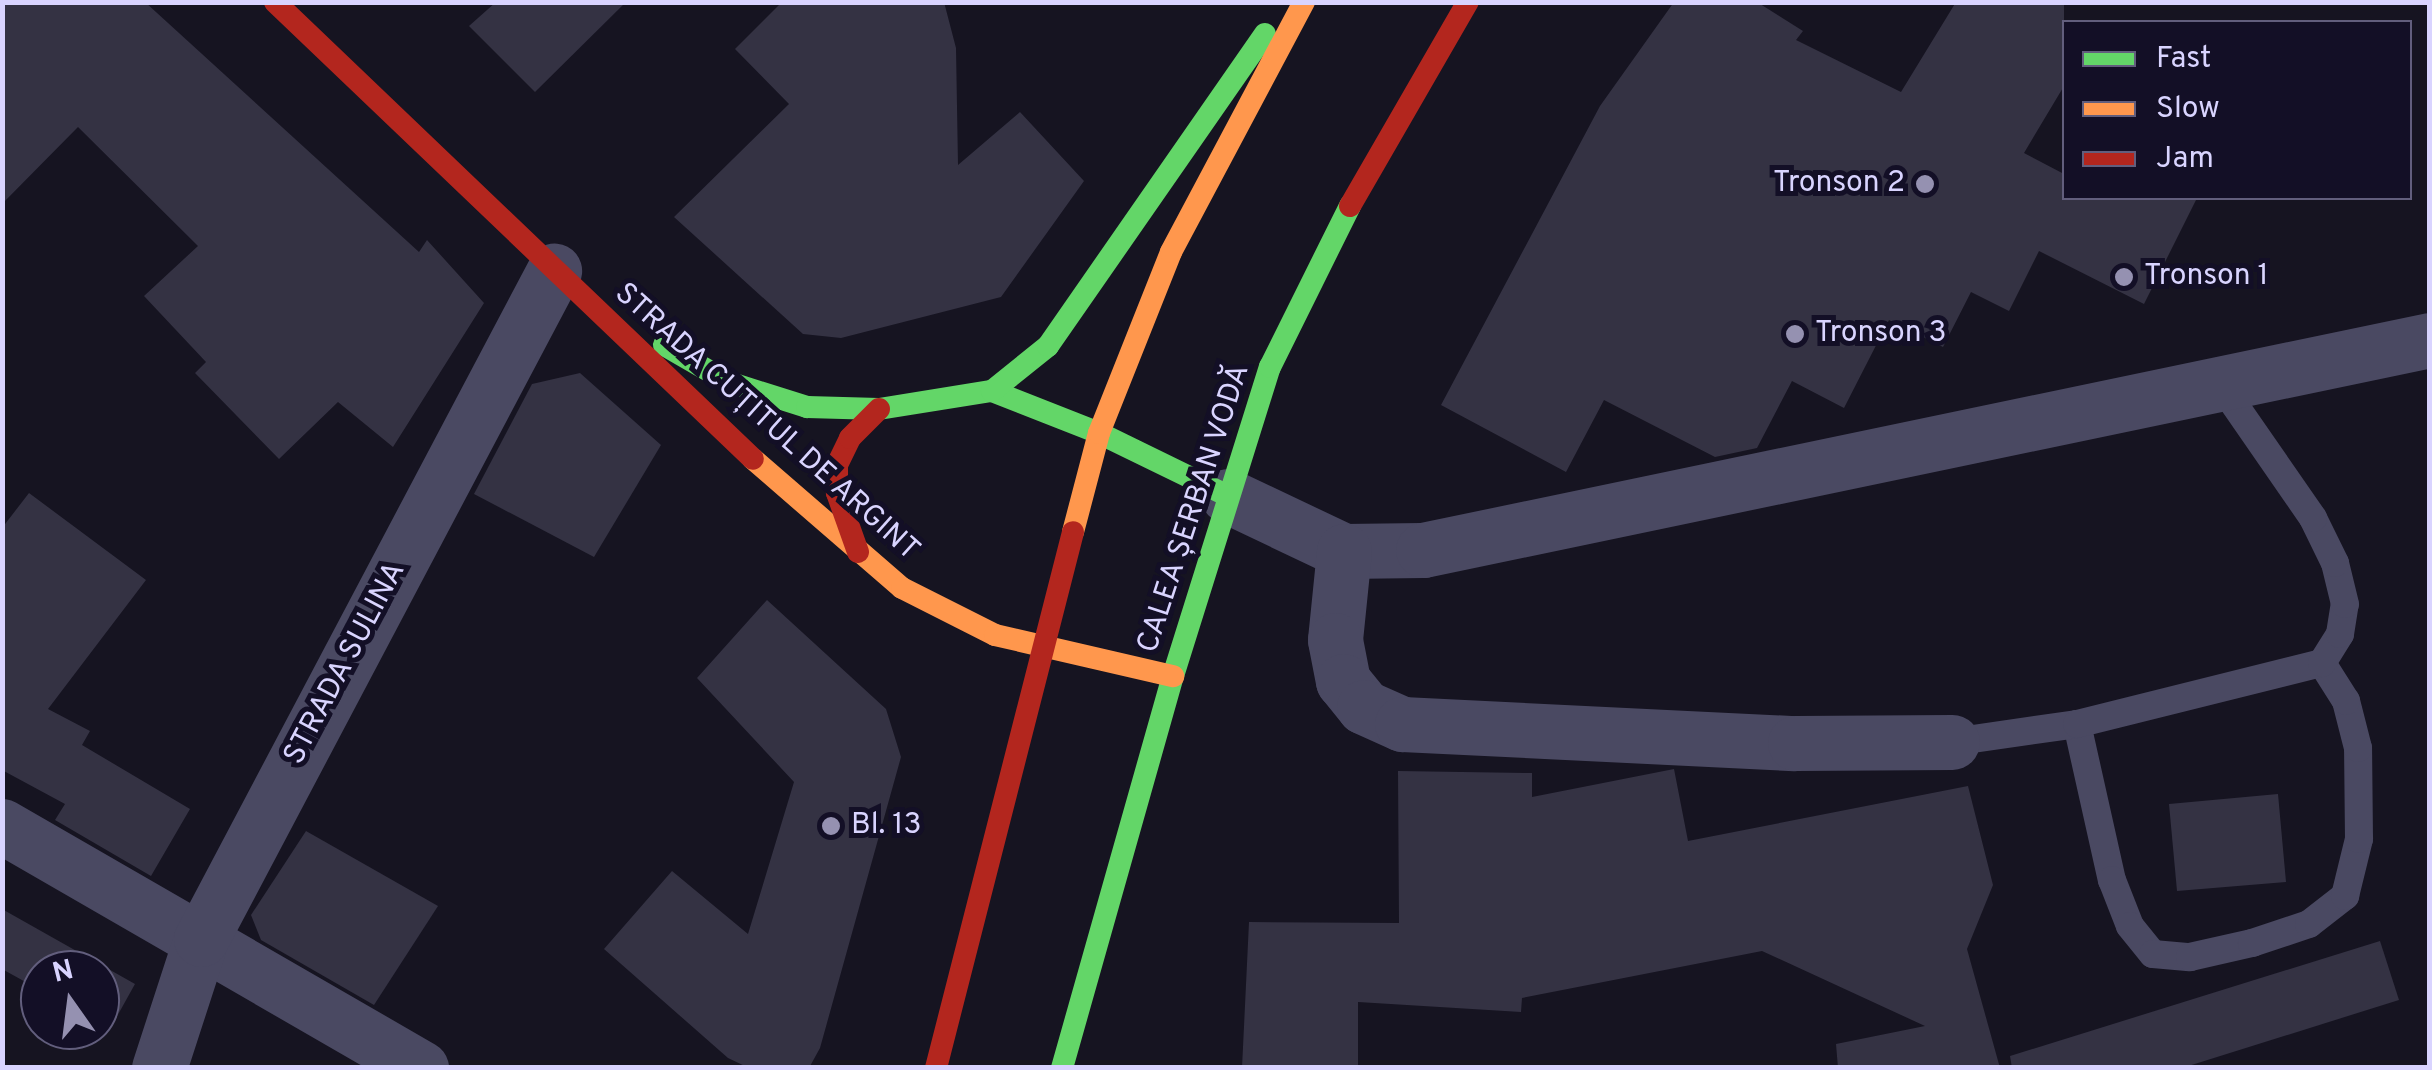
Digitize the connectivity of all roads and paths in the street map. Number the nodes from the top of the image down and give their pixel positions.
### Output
1 (274, 2) edge
2 (1286, 2) edge
3 (1304, 2) edge
4 (1468, 2) edge
5 (554, 270) junction
6 (2430, 340) edge
7 (2219, 382) junction
8 (992, 391) junction
9 (880, 409) junction
10 (1099, 433) junction
11 (1228, 496) junction
12 (1344, 551) junction
13 (861, 557) junction
14 (1042, 648) junction
15 (2322, 663) junction
16 (1173, 676) junction
17 (2077, 724) junction
18 (1952, 742) joint
19 (2, 826) edge
20 (201, 939) junction
21 (159, 1068) edge
22 (421, 1068) edge
23 (936, 1068) edge
24 (1062, 1068) edge

1 - 5 street, STRADA CUȚITUL DE ARGINT
2 - 8 street
3 - 10 street
4 - 11 street, CALEA ȘERBAN VODĂ
5 - 9 street, STRADA CUȚITUL DE ARGINT
5 - 13 street, STRADA CUȚITUL DE ARGINT
5 - 20 street, STRADA SULINA
6 - 7 street
7 - 12 street
7 - 15 lane
8 - 9 street, STRADA CUȚITUL DE ARGINT
8 - 10 street
9 - 13 street
10 - 11 street
10 - 14 street
11 - 12 street
11 - 16 street, CALEA ȘERBAN VODĂ
12 - 18 street
13 - 14 street, STRADA CUȚITUL DE ARGINT
14 - 16 street, STRADA CUȚITUL DE ARGINT
14 - 23 street
15 - 17 lane
15 - 17 lane
16 - 24 street, CALEA ȘERBAN VODĂ
17 - 18 lane
19 - 20 street
20 - 21 street, STRADA SULINA
20 - 22 street

